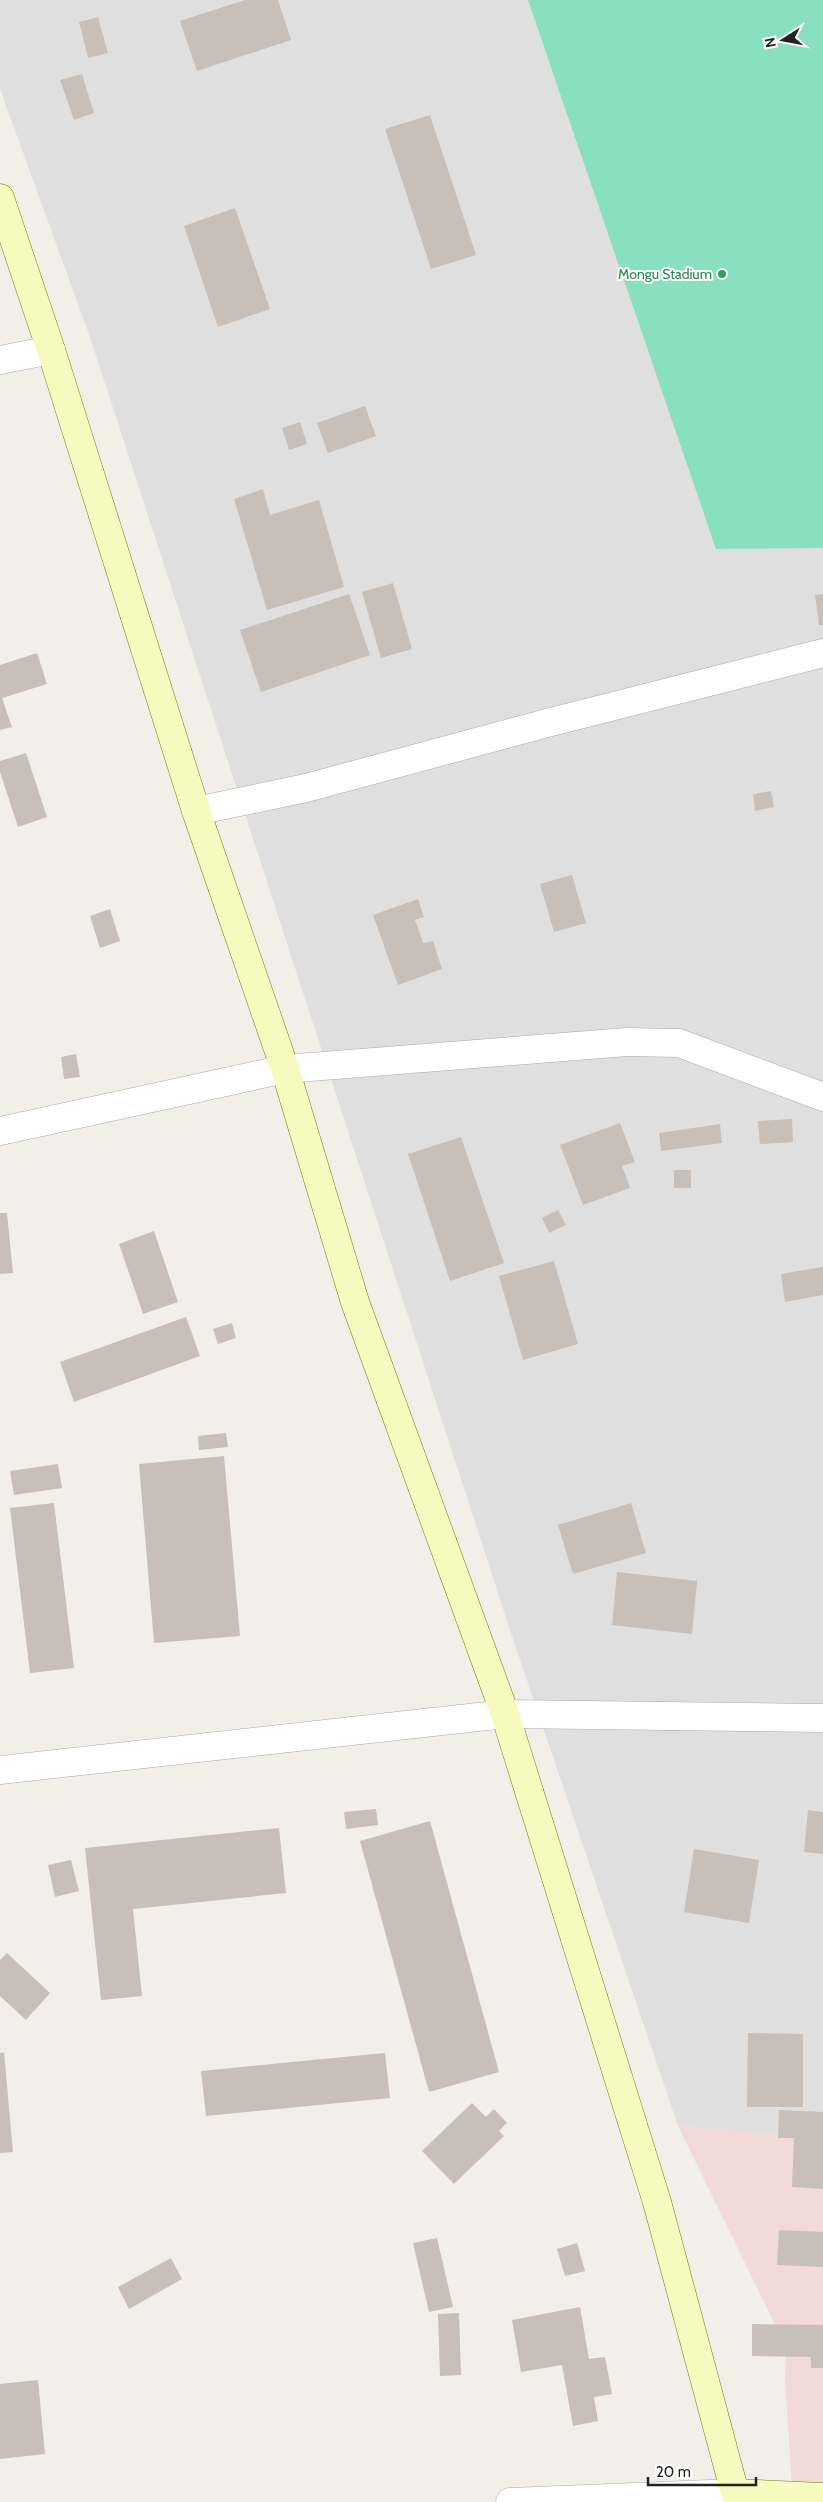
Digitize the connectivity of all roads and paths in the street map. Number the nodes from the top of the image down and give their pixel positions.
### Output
1 (0, 198) edge
2 (52, 350) junction
3 (0, 360) edge
4 (823, 653) edge
5 (196, 810) junction
6 (285, 1069) junction
7 (823, 1097) edge
8 (0, 1132) edge
9 (504, 1714) junction
10 (823, 1718) edge
11 (0, 1770) edge
12 (735, 2493) junction
13 (823, 2497) edge
14 (510, 2502) edge

1 - 2 main road
2 - 3 street
2 - 5 main road
4 - 5 street
5 - 6 main road
6 - 7 street
6 - 8 street
6 - 9 main road
9 - 10 street
9 - 11 street
9 - 12 main road
12 - 13 main road
12 - 14 street

